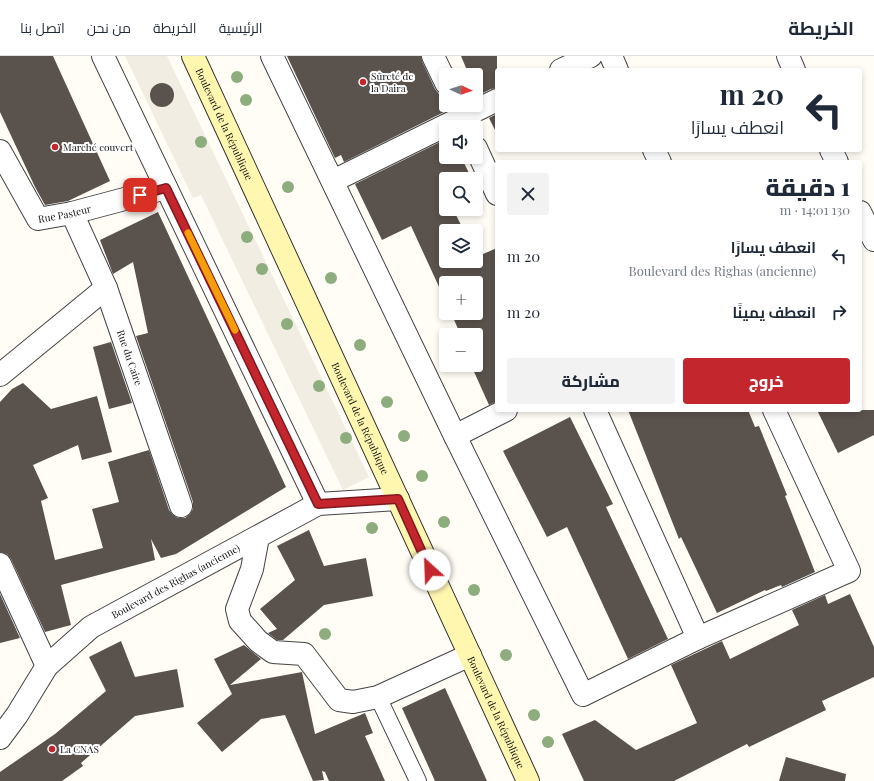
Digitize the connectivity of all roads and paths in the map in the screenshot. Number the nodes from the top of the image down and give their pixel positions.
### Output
1 (103, 56) edge
2 (193, 56) edge
3 (272, 56) edge
4 (434, 56) edge
5 (591, 56) edge
6 (611, 56) edge
7 (788, 56) edge
8 (439, 68) edge
9 (565, 68) edge
10 (616, 68) edge
11 (793, 68) edge
12 (495, 101) edge
13 (462, 116) edge
14 (1, 157) edge
15 (483, 163) edge
16 (333, 181) junction
17 (166, 188) junction
18 (495, 190) edge
19 (72, 213) junction
20 (862, 217) edge
21 (870, 238) edge
22 (106, 288) junction
23 (0, 375) edge
24 (502, 412) edge
25 (596, 412) edge
26 (775, 412) edge
27 (455, 436) junction
28 (398, 499) junction
29 (318, 504) junction
30 (181, 506) dead end
31 (258, 537) junction
32 (0, 564) edge
33 (698, 638) junction
34 (470, 655) junction
35 (47, 666) junction
36 (378, 697) junction
37 (0, 738) edge
38 (418, 781) edge
39 (528, 781) edge

1 - 17 street
2 - 28 main road, Boulevard de la République
3 - 16 street
4 - 8 street
5 - 9 street
6 - 10 street
7 - 11 street
12 - 13 street
13 - 16 street
14 - 19 street, Rue Pasteur
15 - 18 street
16 - 27 street
17 - 19 street, Rue Pasteur
17 - 29 street
19 - 22 street, Rue du Caire
20 - 21 street
22 - 23 street
22 - 30 street, Rue du Caire
24 - 27 street
25 - 33 street
26 - 33 street
27 - 33 street
28 - 29 street, Boulevard des Righas (ancienne)
28 - 34 main road, Boulevard de la République
29 - 31 street, Boulevard des Righas (ancienne)
31 - 35 street, Boulevard des Righas (ancienne)
31 - 36 street
32 - 35 street
34 - 36 street
34 - 39 main road, Boulevard de la République
35 - 37 street, Boulevard des Righas (ancienne)
36 - 38 lane

